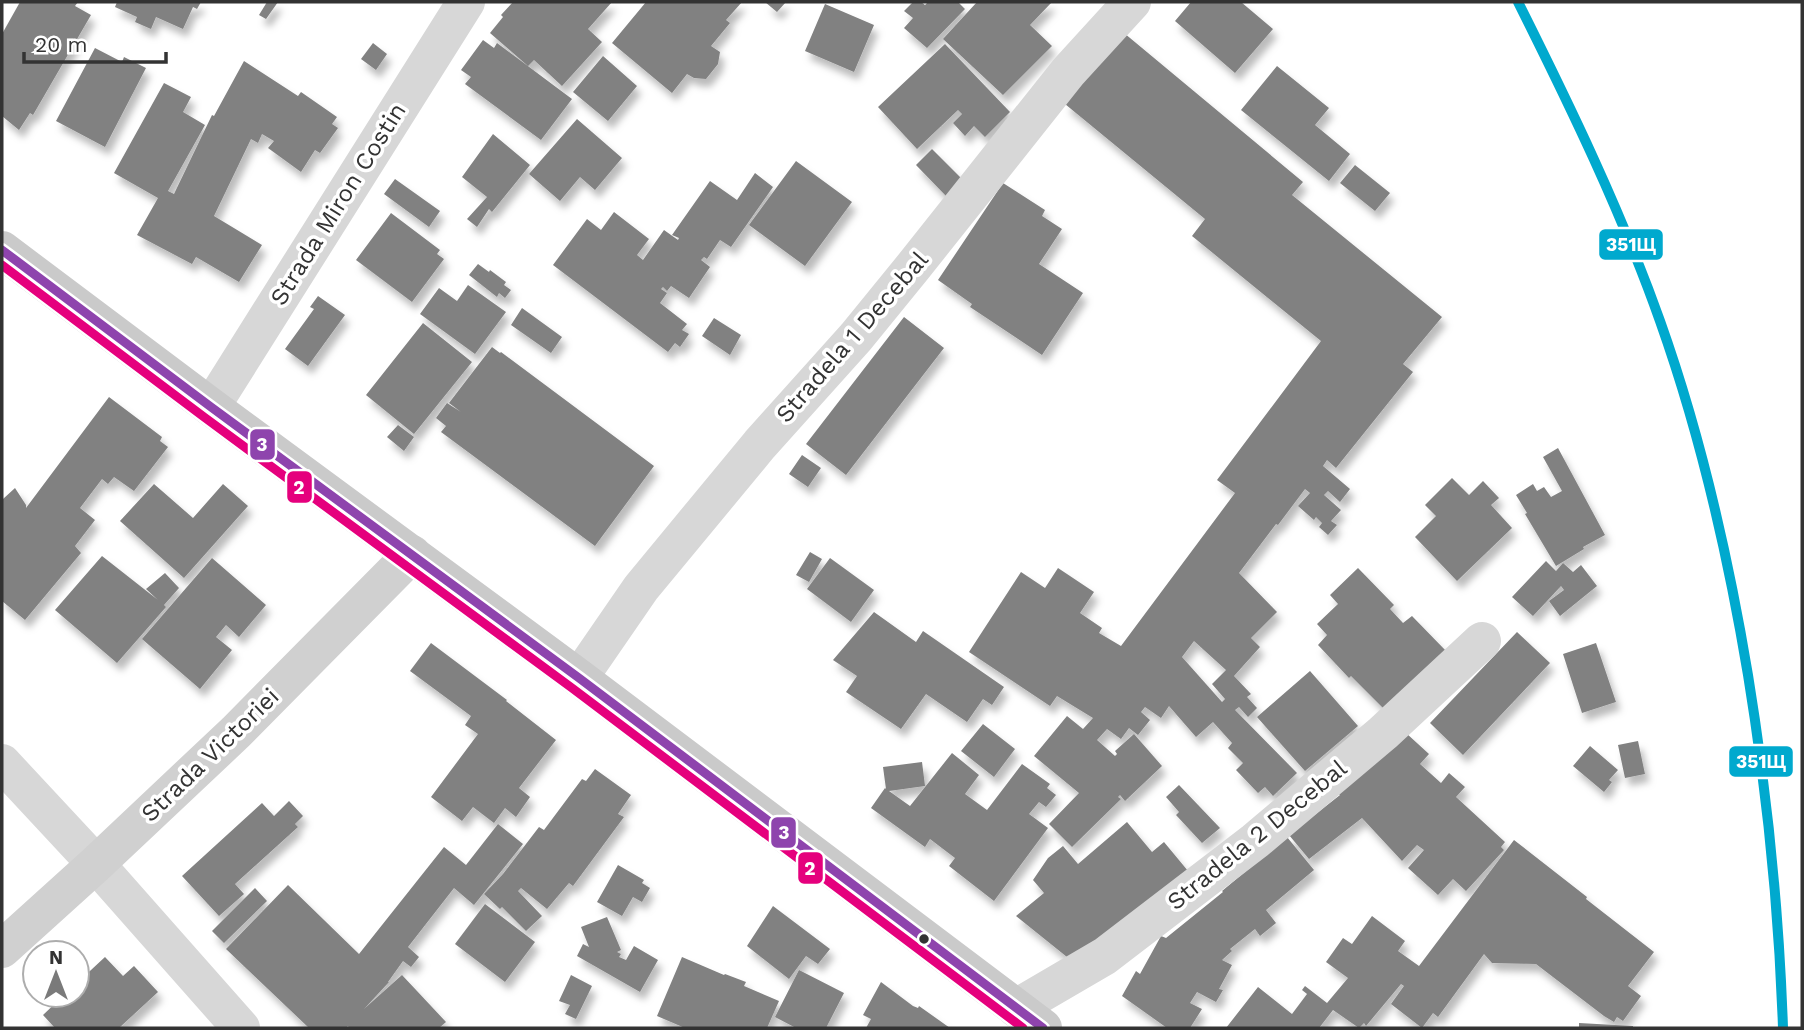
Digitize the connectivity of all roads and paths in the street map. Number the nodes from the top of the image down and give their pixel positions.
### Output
1 (466, 2) edge
2 (1132, 2) edge
3 (2, 250) edge
4 (211, 407) junction
5 (412, 554) junction
6 (1482, 641) dead end
7 (579, 678) junction
8 (2, 763) edge
9 (96, 864) junction
10 (2, 949) edge
11 (1029, 1018) edge
12 (240, 1028) edge

1 - 4 street, Strada Miron Costin
2 - 7 street, Stradela 1 Decebal
3 - 4 main road
4 - 5 main road
5 - 7 main road
5 - 9 street, Strada Victoriei
6 - 11 street, Stradela 2 Decebal
7 - 11 main road
8 - 9 street
9 - 10 street, Strada Victoriei
9 - 12 street

